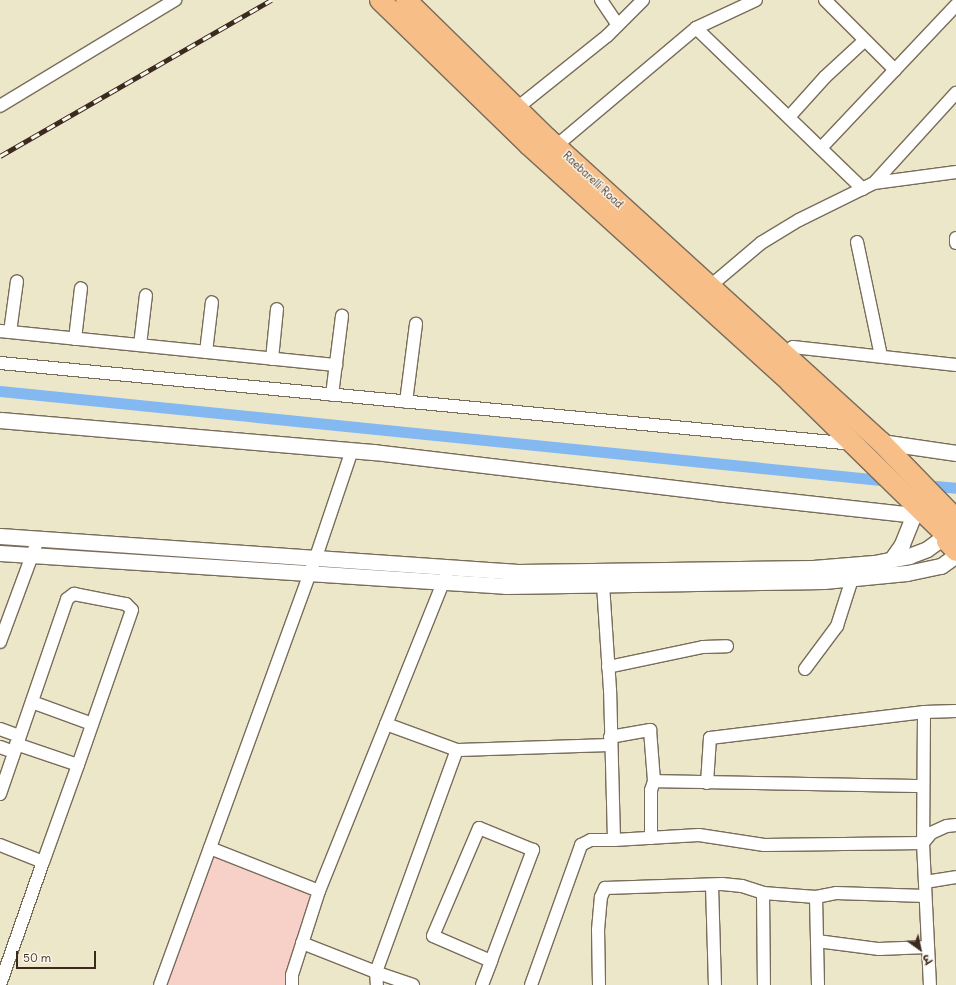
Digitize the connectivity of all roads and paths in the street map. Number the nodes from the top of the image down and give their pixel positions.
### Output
1 (175, 0) edge
2 (380, 0) edge
3 (406, 0) edge
4 (601, 0) edge
5 (643, 0) edge
6 (756, 0) edge
7 (825, 0) edge
8 (956, 5) edge
9 (618, 25) junction
10 (696, 28) junction
11 (865, 40) junction
12 (895, 70) junction
13 (956, 93) edge
14 (0, 106) edge
15 (517, 108) junction
16 (789, 118) junction
17 (556, 146) junction
18 (821, 148) junction
19 (956, 172) edge
20 (874, 183) junction
21 (863, 189) junction
22 (956, 238) edge
23 (857, 242) dead end
24 (956, 243) edge
25 (17, 281) dead end
26 (709, 287) junction
27 (81, 288) dead end
28 (146, 295) dead end
29 (212, 302) dead end
30 (277, 309) dead end
31 (342, 316) dead end
32 (416, 324) dead end
33 (5, 332) edge
34 (75, 339) junction
35 (140, 345) junction
36 (206, 352) junction
37 (881, 356) junction
38 (272, 359) junction
39 (779, 362) junction
40 (0, 363) edge
41 (956, 364) edge
42 (336, 365) junction
43 (332, 395) junction
44 (406, 402) junction
45 (0, 420) edge
46 (881, 442) junction
47 (854, 444) junction
48 (352, 450) junction
49 (956, 453) edge
50 (916, 509) junction
51 (954, 532) edge
52 (0, 536) edge
53 (38, 539) junction
54 (0, 553) edge
55 (32, 555) junction
56 (956, 555) edge
57 (316, 558) junction
58 (891, 560) junction
59 (449, 567) junction
60 (310, 573) junction
61 (852, 578) junction
62 (443, 582) junction
63 (604, 585) junction
64 (0, 642) edge
65 (727, 646) dead end
66 (608, 667) junction
67 (806, 670) dead end
68 (32, 702) junction
69 (956, 711) edge
70 (924, 712) junction
71 (92, 724) junction
72 (386, 724) junction
73 (0, 730) edge
74 (610, 741) junction
75 (17, 744) junction
76 (0, 747) edge
77 (457, 750) junction
78 (78, 765) junction
79 (654, 781) junction
80 (707, 783) junction
81 (923, 786) junction
82 (0, 794) edge
83 (956, 825) edge
84 (651, 838) junction
85 (614, 840) junction
86 (923, 843) junction
87 (0, 845) edge
88 (210, 848) junction
89 (43, 862) junction
90 (956, 877) edge
91 (925, 882) junction
92 (712, 885) junction
93 (319, 891) junction
94 (763, 893) junction
95 (926, 896) junction
96 (816, 897) junction
97 (817, 942) junction
98 (302, 943) junction
99 (928, 947) junction
100 (491, 961) junction
101 (376, 972) junction
102 (0, 985) edge
103 (160, 985) edge
104 (292, 985) edge
105 (377, 985) edge
106 (413, 985) edge
107 (482, 985) edge
108 (531, 985) edge
109 (599, 985) edge
110 (715, 985) edge
111 (764, 985) edge
112 (818, 985) edge
113 (930, 985) edge

1 - 14 street
2 - 39 main road
3 - 15 main road, Raebarelli Road
4 - 9 street
5 - 9 street
6 - 10 street
7 - 11 street
8 - 12 street
9 - 15 street
10 - 16 street
10 - 17 street
11 - 12 street
11 - 16 street
12 - 18 street
13 - 20 street
15 - 17 main road, Raebarelli Road
16 - 18 street
17 - 26 main road, Raebarelli Road
18 - 21 street
19 - 20 street
20 - 21 street
21 - 26 street
22 - 24 street
23 - 37 street
25 - 33 street
26 - 39 main road, Raebarelli Road
27 - 34 street
28 - 35 street
29 - 36 street
30 - 38 street
31 - 42 street
32 - 44 street
33 - 34 street
34 - 35 street
35 - 36 street
36 - 38 street
37 - 39 street
37 - 41 street
38 - 42 street
39 - 46 main road
39 - 47 main road
40 - 43 street
42 - 43 street
43 - 44 street
44 - 47 street
45 - 48 street
46 - 49 street
46 - 51 main road
47 - 50 main road
48 - 50 street
48 - 57 street
50 - 51 main road
50 - 58 street
51 - 58 street
52 - 53 street
53 - 55 street
53 - 57 street
54 - 55 street
55 - 60 street
55 - 64 street
56 - 61 street
57 - 59 street
57 - 60 street
58 - 59 street
59 - 62 street
60 - 62 street
60 - 88 street
61 - 63 street
61 - 67 street
62 - 63 street
62 - 72 street
63 - 66 street
65 - 66 street
66 - 74 street
68 - 71 street
68 - 71 street
68 - 75 street
69 - 70 street
70 - 80 street
70 - 81 street
71 - 78 street
72 - 77 street
72 - 93 street
73 - 75 street
74 - 77 street
74 - 79 street
74 - 85 street
75 - 76 street
75 - 78 street
75 - 82 street
77 - 101 street
78 - 89 street
79 - 80 street
79 - 84 street
80 - 81 street
81 - 86 street
83 - 86 street
84 - 85 street
84 - 86 street
85 - 108 street
86 - 91 street
87 - 89 street
88 - 93 street
88 - 103 street
89 - 102 street
90 - 91 street
91 - 95 street
92 - 94 street
92 - 109 street
92 - 110 street
93 - 98 street
94 - 96 street
94 - 111 street
95 - 96 street
95 - 99 street
96 - 97 street
97 - 99 street
97 - 112 street
98 - 101 street
98 - 104 street
99 - 113 street
100 - 100 street
100 - 107 street
101 - 105 street
101 - 106 street

